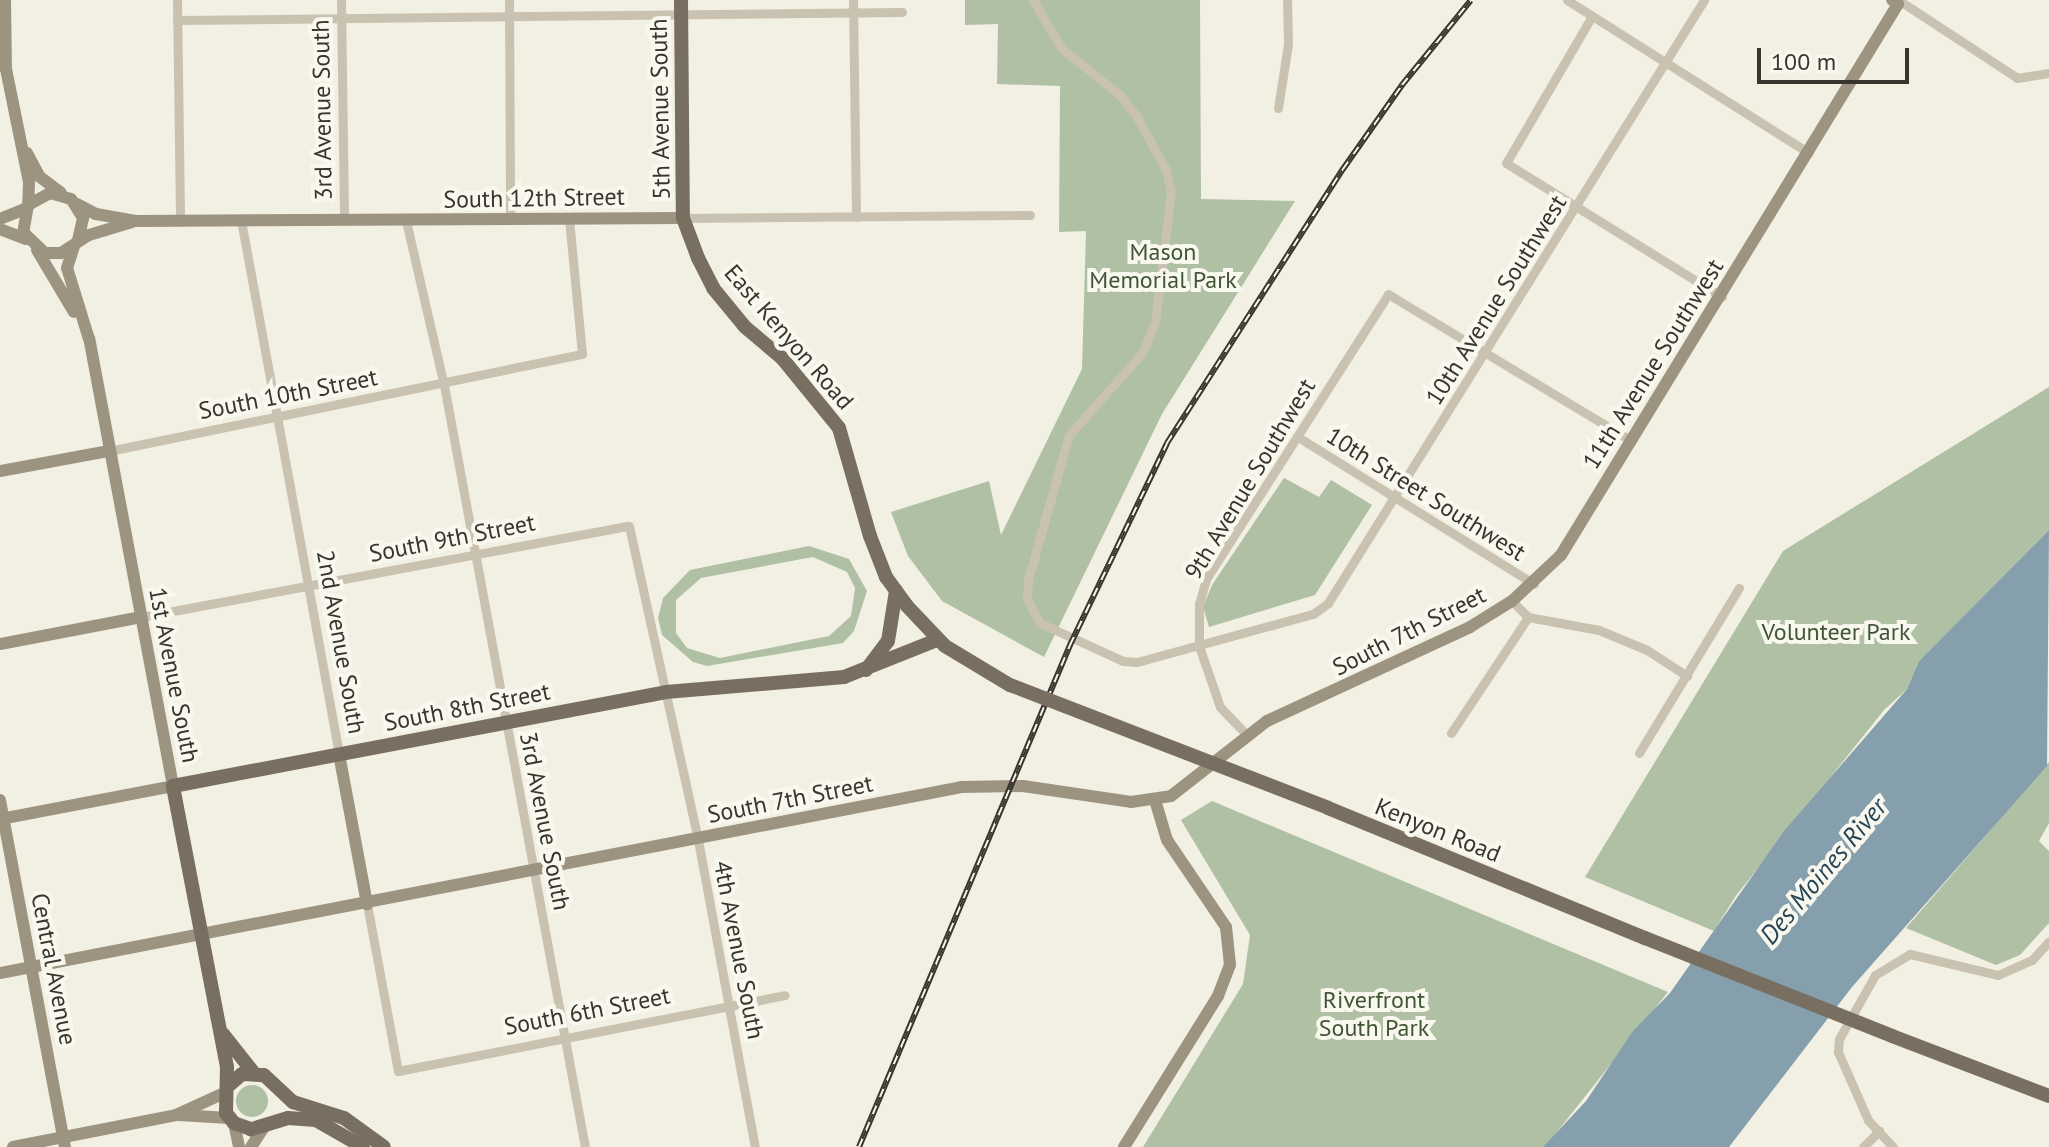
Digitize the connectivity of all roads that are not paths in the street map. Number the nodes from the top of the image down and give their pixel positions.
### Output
1 (5, 0) edge
2 (177, 0) edge
3 (341, 0) edge
4 (509, 0) edge
5 (853, 0) edge
6 (1033, 0) edge
7 (1287, 0) edge
8 (1567, 0) edge
9 (1704, 0) edge
10 (1897, 1) edge
11 (681, 7) edge
12 (853, 12) junction
13 (902, 12) dead end
14 (509, 16) junction
15 (1592, 16) junction
16 (341, 18) junction
17 (2, 20) edge
18 (177, 20) junction
19 (1666, 63) junction
20 (2049, 73) edge
21 (1278, 108) dead end
22 (17, 132) junction
23 (1809, 153) junction
24 (65, 195) junction
25 (77, 204) junction
26 (27, 207) junction
27 (1578, 207) junction
28 (1030, 215) dead end
29 (856, 217) junction
30 (683, 218) junction
31 (0, 219) edge
32 (180, 220) junction
33 (241, 220) junction
34 (344, 220) junction
35 (510, 220) junction
36 (569, 220) junction
37 (135, 221) junction
38 (406, 221) junction
39 (0, 229) edge
40 (26, 239) junction
41 (77, 242) junction
42 (37, 250) junction
43 (1722, 297) junction
44 (89, 339) junction
45 (1485, 355) junction
46 (444, 385) junction
47 (277, 418) junction
48 (1298, 437) junction
49 (1630, 440) junction
50 (109, 451) junction
51 (0, 471) edge
52 (1394, 500) junction
53 (629, 526) joint
54 (869, 533) joint
55 (475, 556) junction
56 (1534, 584) junction
57 (308, 587) junction
58 (1739, 588) dead end
59 (896, 591) junction
60 (1512, 601) junction
61 (141, 617) junction
62 (1528, 617) junction
63 (937, 640) junction
64 (0, 644) edge
65 (1199, 646) junction
66 (866, 671) junction
67 (1687, 676) junction
68 (666, 692) junction
69 (506, 722) junction
70 (1451, 733) dead end
71 (1246, 734) junction
72 (1639, 753) dead end
73 (339, 754) junction
74 (173, 786) junction
75 (0, 800) edge
76 (1155, 800) junction
77 (2, 818) edge
78 (698, 840) junction
79 (535, 873) junction
80 (367, 904) junction
81 (199, 936) junction
82 (2049, 941) edge
83 (31, 967) junction
84 (0, 973) edge
85 (785, 995) dead end
86 (729, 1006) junction
87 (216, 1020) junction
88 (566, 1038) junction
89 (398, 1071) joint
90 (253, 1072) junction
91 (277, 1087) junction
92 (226, 1090) junction
93 (2049, 1096) edge
94 (176, 1115) junction
95 (232, 1121) junction
96 (267, 1125) junction
97 (1879, 1131) junction
98 (64, 1142) edge
99 (13, 1147) edge
100 (239, 1147) edge
101 (251, 1147) edge
102 (363, 1147) edge
103 (384, 1147) edge
104 (585, 1147) edge
105 (755, 1147) edge
106 (1124, 1147) edge
107 (1863, 1147) edge
108 (1893, 1147) edge

1 - 17 street
2 - 18 street
3 - 16 street, 3rd Avenue South
4 - 14 street
5 - 12 street
6 - 65 street
7 - 21 street
8 - 15 street
9 - 19 street, 10th Avenue Southwest
10 - 20 street
10 - 23 street, 11th Avenue Southwest
11 - 12 street
11 - 14 street
11 - 30 main road, 5th Avenue South
12 - 13 street
12 - 29 street
14 - 16 street
14 - 35 street
15 - 19 street
15 - 27 street
16 - 18 street
16 - 34 street, 3rd Avenue South
17 - 22 street
18 - 32 street
19 - 23 street
19 - 27 street, 10th Avenue Southwest
22 - 24 street
22 - 26 street
23 - 43 street, 11th Avenue Southwest
24 - 25 street
24 - 26 street
25 - 37 street, South 12th Street
25 - 41 street
26 - 31 street
26 - 40 street
27 - 43 street
27 - 45 street, 10th Avenue Southwest
28 - 29 street, South 12th Street
29 - 30 street, South 12th Street
30 - 36 street, South 12th Street
30 - 54 main road, East Kenyon Road
32 - 33 street, South 12th Street
32 - 37 street, South 12th Street
33 - 34 street, South 12th Street
33 - 47 street, 2nd Avenue South
34 - 38 street, South 12th Street
35 - 36 street, South 12th Street
35 - 38 street, South 12th Street
36 - 46 street, South 10th Street
37 - 41 street, South 12th Street
38 - 46 street, 3rd Avenue South
39 - 40 street
40 - 42 street
41 - 42 street
41 - 44 street, 1st Avenue South
42 - 44 street, 1st Avenue South
43 - 49 street, 11th Avenue Southwest
44 - 50 street, 1st Avenue South
45 - 48 street, 9th Avenue Southwest
45 - 49 street
45 - 52 street, 10th Avenue Southwest
46 - 47 street, South 10th Street
46 - 55 street, 3rd Avenue South
47 - 50 street, South 10th Street
47 - 57 street, 2nd Avenue South
48 - 52 street, 10th Street Southwest
48 - 65 street, 9th Avenue Southwest
49 - 56 street, 11th Avenue Southwest
50 - 51 street, South 10th Street
50 - 61 street, 1st Avenue South
52 - 56 street, 10th Street Southwest
52 - 65 street, 10th Avenue Southwest
53 - 55 street, South 9th Street
53 - 68 street, 4th Avenue South
54 - 59 main road, Kenyon Road
55 - 57 street, South 9th Street
55 - 69 street, 3rd Avenue South
56 - 60 street, 11th Avenue Southwest
57 - 61 street, South 9th Street
57 - 73 street, 2nd Avenue South
58 - 67 street
59 - 63 main road, Kenyon Road
59 - 66 main road
60 - 62 street
60 - 71 street, South 7th Street
61 - 64 street, South 9th Street
61 - 74 street, 1st Avenue South
62 - 67 street
62 - 70 street
63 - 66 main road, South 8th Street
63 - 93 main road, Kenyon Road, bridge
65 - 71 street, 9th Avenue Southwest
66 - 68 main road, South 8th Street
67 - 72 street
68 - 69 main road, South 8th Street
68 - 78 street, 4th Avenue South
69 - 73 main road, South 8th Street
69 - 79 street, 3rd Avenue South
71 - 76 street, South 7th Street
73 - 74 main road, South 8th Street
73 - 80 street, 2nd Avenue South
74 - 77 street, South 8th Street
74 - 81 main road, 1st Avenue South
75 - 77 street, Central Avenue
76 - 78 street, South 7th Street
76 - 106 street
77 - 83 street, Central Avenue
78 - 79 street, South 7th Street
78 - 86 street, 4th Avenue South
79 - 80 street, South 7th Street
79 - 88 street, 3rd Avenue South
80 - 81 street, South 7th Street
80 - 89 street, 2nd Avenue South
81 - 83 street, South 7th Street
81 - 87 main road, 1st Avenue South
82 - 97 street
83 - 84 street, South 7th Street
83 - 98 street, Central Avenue
85 - 86 street, South 6th Street
86 - 88 street, South 6th Street
86 - 105 street, 4th Avenue South
87 - 90 main road, 1st Avenue South
87 - 92 main road, 1st Avenue South
88 - 89 street, South 6th Street
88 - 104 street, 3rd Avenue South
90 - 91 main road, 1st Avenue South
90 - 92 main road
91 - 96 main road
91 - 103 main road
92 - 94 street
92 - 95 main road, 1st Avenue South
94 - 95 street
94 - 98 street
95 - 96 main road
95 - 100 street, 1st Avenue South
96 - 101 street
96 - 102 main road
97 - 107 street
97 - 108 street
98 - 99 street

